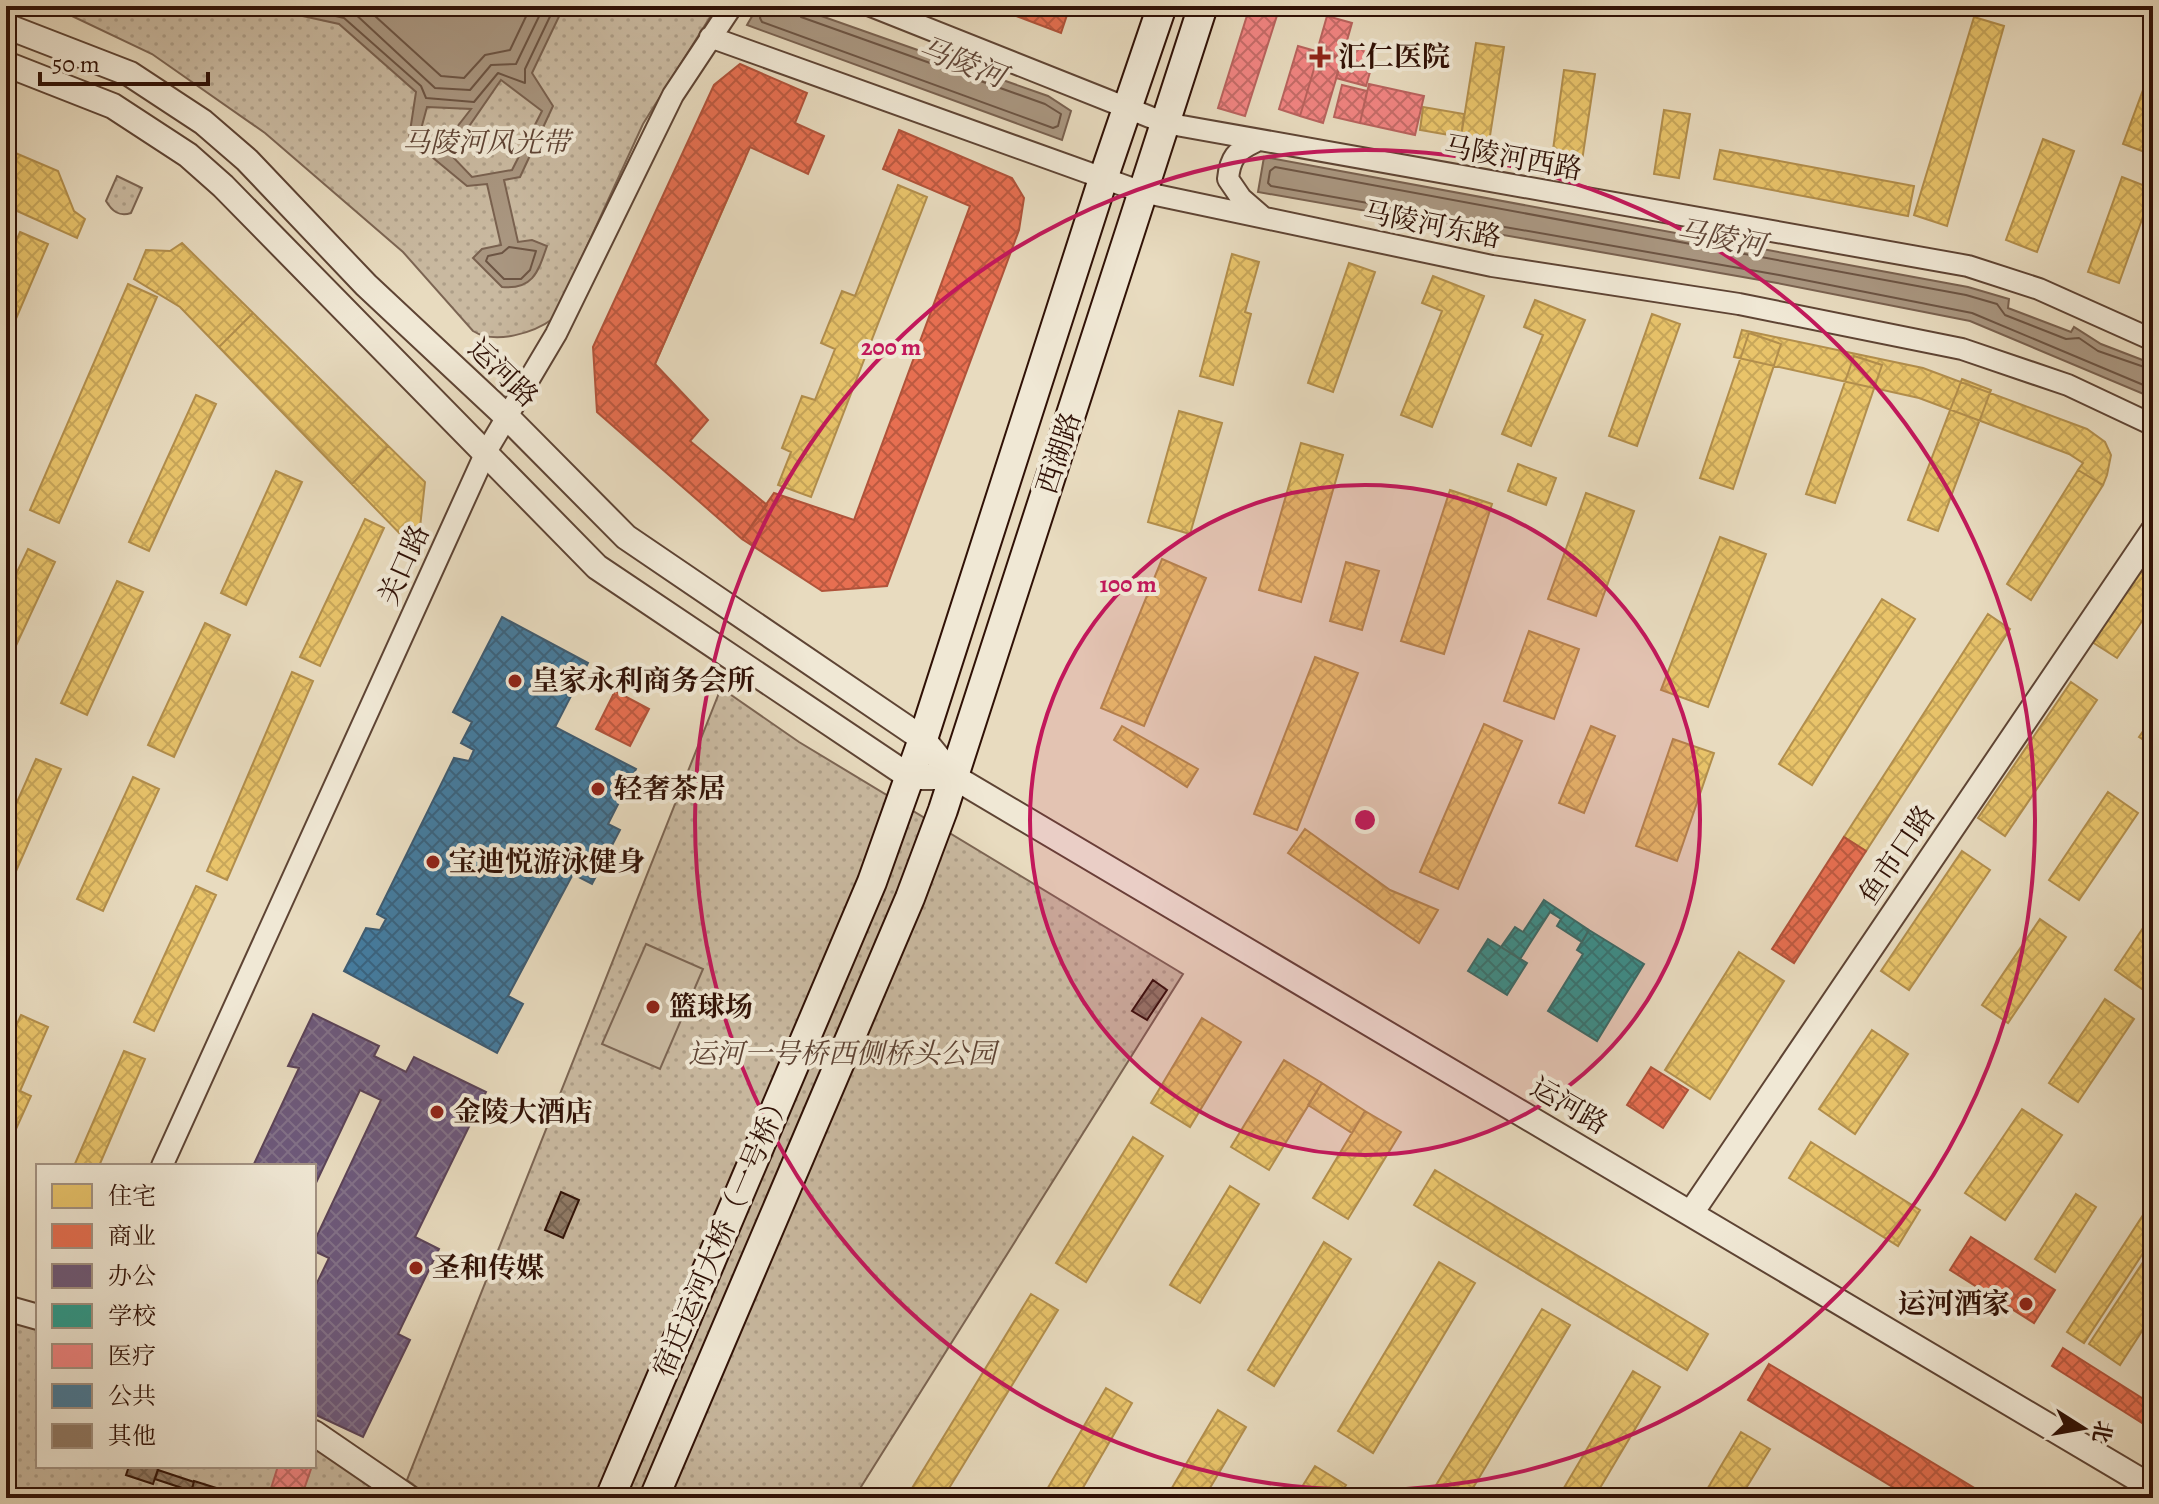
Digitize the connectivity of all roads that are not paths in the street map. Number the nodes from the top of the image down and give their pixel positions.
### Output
1 (732, 6) edge
2 (871, 6) edge
3 (1162, 6) edge
4 (1203, 6) edge
5 (6, 26) edge
6 (710, 37) junction
7 (6, 64) edge
8 (1127, 110) junction
9 (1165, 123) junction
10 (1255, 142) junction
11 (1103, 179) junction
12 (1142, 192) junction
13 (1265, 219) junction
14 (2153, 340) edge
15 (506, 416) junction
16 (2153, 425) edge
17 (486, 452) junction
18 (2153, 531) edge
19 (923, 739) junction
20 (910, 777) junction
21 (954, 777) junction
22 (872, 882) joint
23 (910, 898) joint
24 (163, 1164) edge
25 (1691, 1213) junction
26 (6, 1308) edge
27 (36, 1316) edge
28 (316, 1434) edge
29 (2153, 1488) edge
30 (409, 1498) edge
31 (610, 1498) edge
32 (654, 1498) edge

1 - 6 street, 关口路
2 - 8 street, 马陵河西路
3 - 8 main road, 西湖路
4 - 9 main road, 西湖路
5 - 15 street, 运河路
6 - 11 street, 马陵河东路
6 - 15 street, 关口路
7 - 17 street
8 - 9 street, 马陵河西路
8 - 11 main road, 西湖路
9 - 10 street, 马陵河西路
9 - 12 main road, 西湖路
10 - 13 street
10 - 14 street, 马陵河西路
11 - 12 street, 马陵河东路
11 - 19 main road, 西湖路
12 - 13 street, 马陵河东路
12 - 21 main road, 西湖路
13 - 16 street, 马陵河东路
15 - 17 street, 关口路
15 - 19 street, 运河路
17 - 20 street
17 - 24 street, 关口路
18 - 25 street, 鱼市口路
19 - 20 main road, 西湖路
19 - 21 street, 运河路
20 - 21 street
20 - 22 main road, 西湖路
21 - 23 main road, 西湖路
21 - 25 street, 运河路
22 - 31 main road, 宿迁运河大桥（一号桥）
23 - 32 main road, 宿迁运河大桥（一号桥）
25 - 29 street, 运河路
26 - 27 street
28 - 30 street

